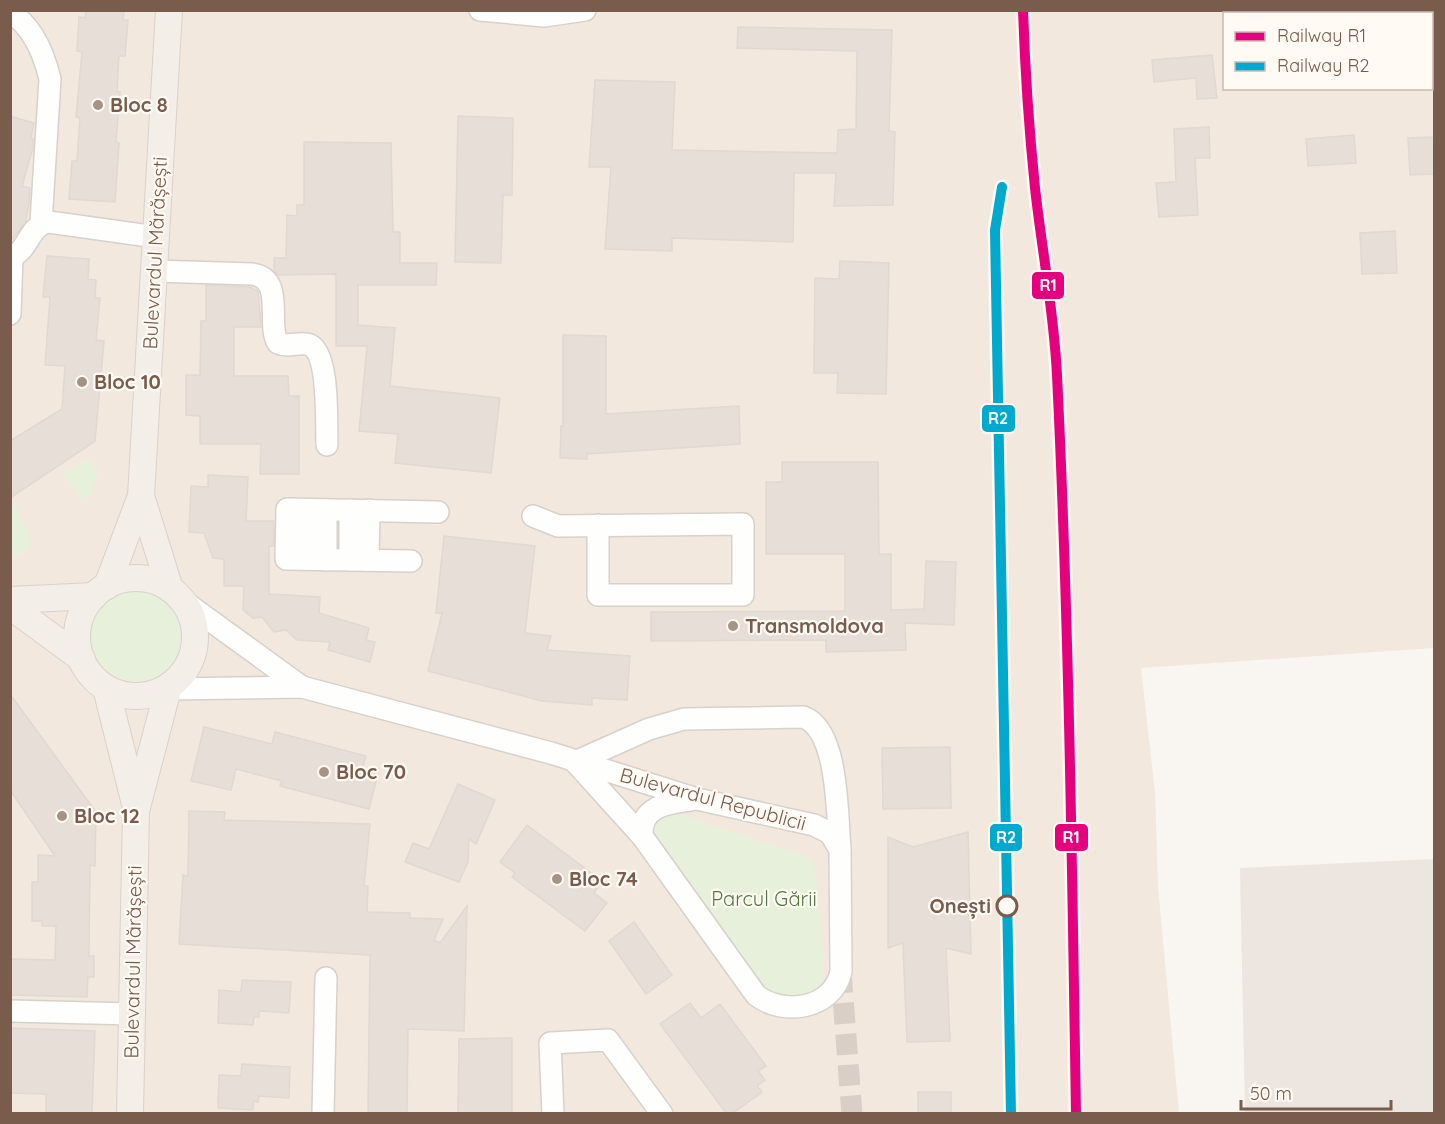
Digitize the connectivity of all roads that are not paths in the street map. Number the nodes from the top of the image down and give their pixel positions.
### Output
1 (169, 10) edge
2 (480, 10) edge
3 (585, 10) edge
4 (10, 12) edge
5 (41, 223) junction
6 (156, 237) junction
7 (11, 257) edge
8 (154, 271) junction
9 (10, 314) edge
10 (327, 445) dead end
11 (141, 496) junction
12 (316, 510) junction
13 (360, 510) junction
14 (438, 512) dead end
15 (533, 516) dead end
16 (598, 525) junction
17 (316, 560) junction
18 (359, 560) junction
19 (411, 561) dead end
20 (100, 591) junction
21 (176, 595) junction
22 (10, 600) edge
23 (10, 606) edge
24 (82, 659) junction
25 (303, 687) junction
26 (106, 688) junction
27 (168, 688) junction
28 (575, 762) junction
29 (697, 798) junction
30 (136, 811) junction
31 (642, 836) junction
32 (840, 850) junction
33 (326, 978) dead end
34 (10, 1011) edge
35 (132, 1014) junction
36 (130, 1113) edge
37 (323, 1113) edge
38 (553, 1113) edge
39 (662, 1113) edge

1 - 6 main road, Bulevardul Mărășești
2 - 3 street
4 - 5 street
5 - 6 street
5 - 7 street
6 - 8 main road, Bulevardul Mărășești
7 - 9 street
8 - 10 street
8 - 11 main road, Bulevardul Mărășești
11 - 20 main road, Bulevardul Mărășești
11 - 21 main road, Bulevardul Mărășești
12 - 13 street
12 - 17 street
12 - 17 street
13 - 14 street
13 - 18 street
15 - 16 street
16 - 16 street
17 - 18 street
18 - 19 street
20 - 21 main road
20 - 22 main road
20 - 24 main road
21 - 25 street, Bulevardul Republicii
21 - 27 main road
23 - 24 main road
24 - 26 main road
25 - 27 street, Bulevardul Republicii
25 - 28 street, Bulevardul Republicii
26 - 27 main road
26 - 30 main road, Bulevardul Mărășești
27 - 30 main road, Bulevardul Mărășești
28 - 29 street, Bulevardul Republicii
28 - 31 street, Bulevardul Republicii
28 - 32 street, Bulevardul Republicii
29 - 31 street
29 - 32 street, Bulevardul Republicii
30 - 35 main road, Bulevardul Mărășești
31 - 32 street, Bulevardul Republicii
33 - 37 street
34 - 35 street
35 - 36 main road, Bulevardul Mărășești
38 - 39 street

